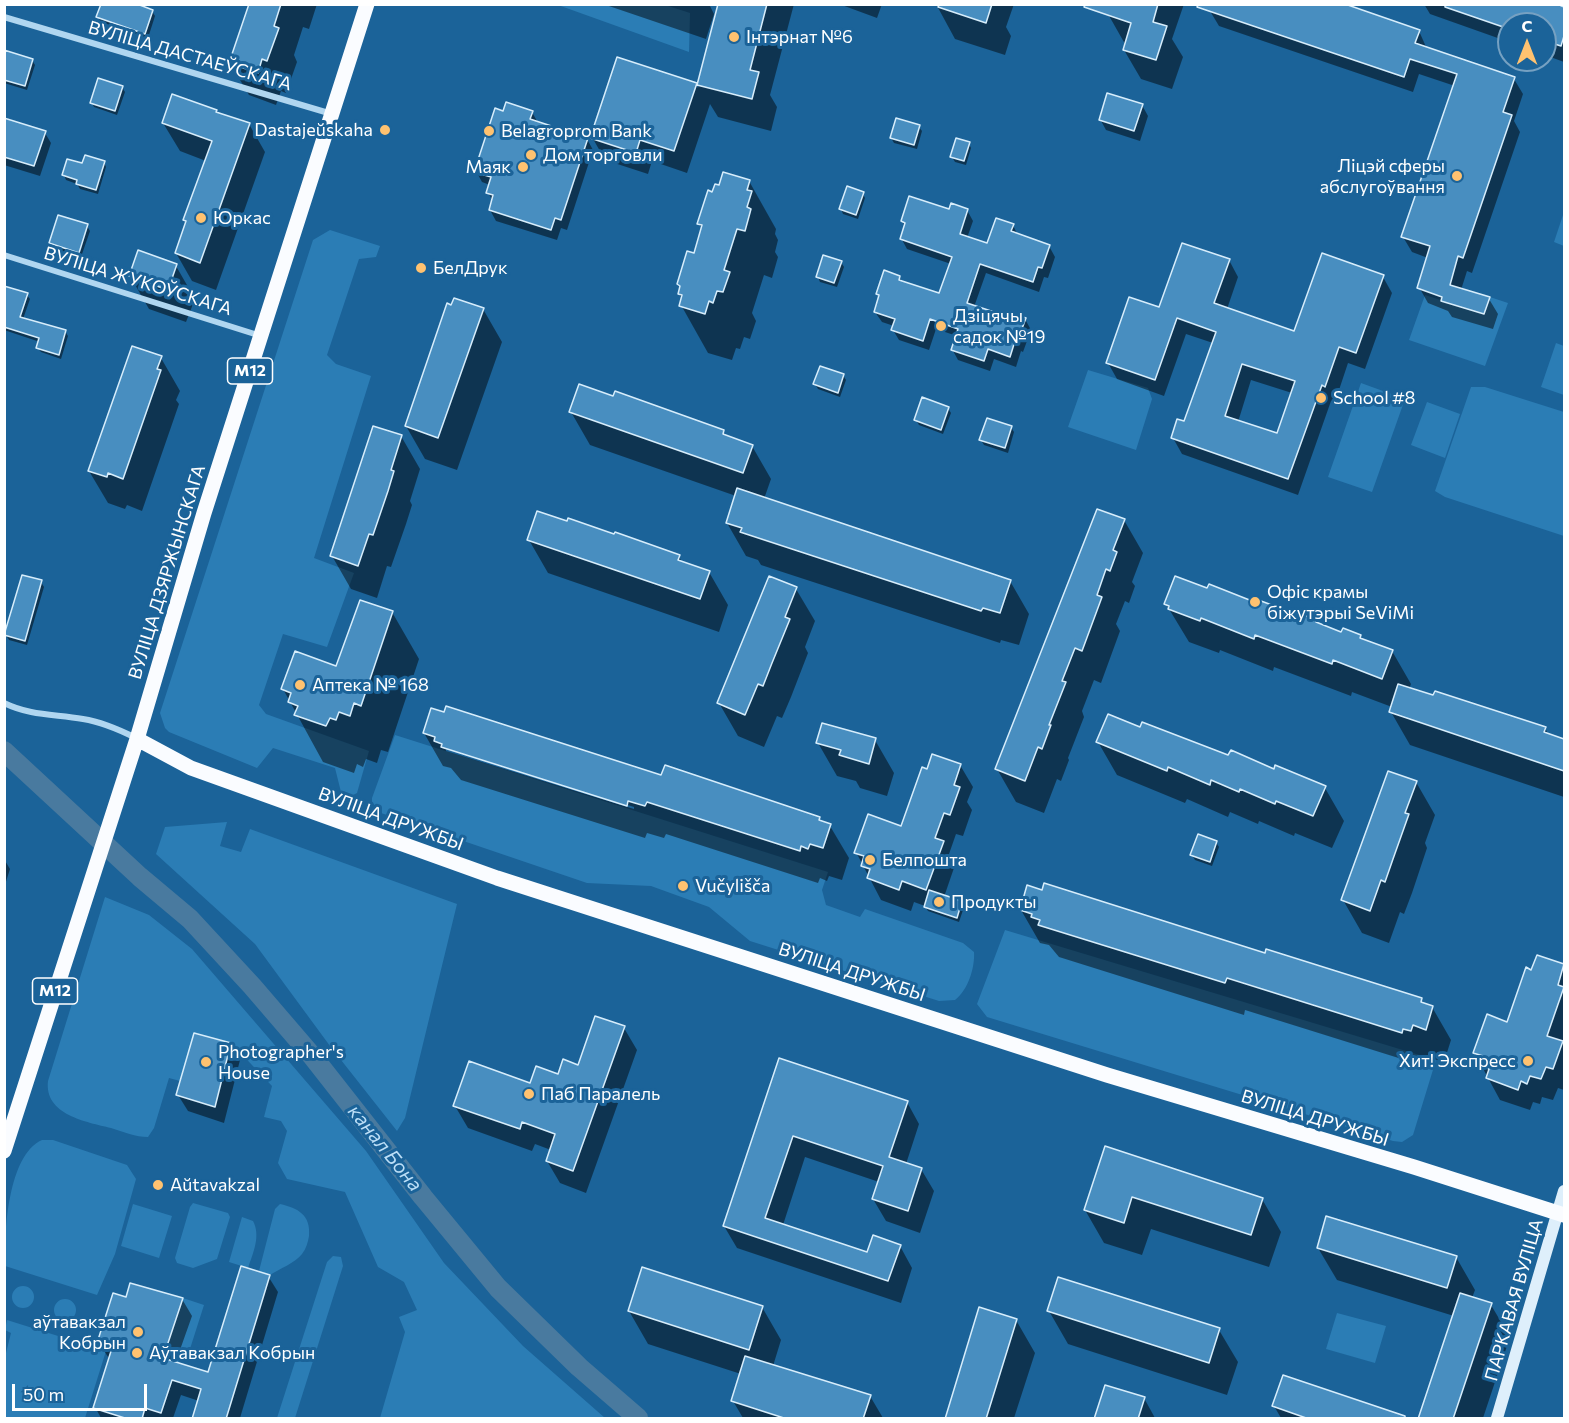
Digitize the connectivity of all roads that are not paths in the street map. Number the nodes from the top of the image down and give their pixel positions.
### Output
1 (367, 4) edge
2 (4, 17) edge
3 (332, 114) junction
4 (4, 255) edge
5 (262, 336) junction
6 (4, 703) edge
7 (137, 739) junction
8 (4, 1151) edge
9 (1564, 1191) edge
10 (1561, 1214) edge
11 (1497, 1419) edge

1 - 3 main road, ВУЛІЦА ДЗЯРЖЫНСКАГА / М12
2 - 3 street, ВУЛІЦА ДАСТАЕЎСКАГА
3 - 5 main road, ВУЛІЦА ДЗЯРЖЫНСКАГА / М12
4 - 5 street, ВУЛІЦА ЖУКОЎСКАГА
5 - 7 main road, ВУЛІЦА ДЗЯРЖЫНСКАГА / М12
6 - 7 street
7 - 8 main road, ВУЛІЦА ДЗЯРЖЫНСКАГА / М12
7 - 10 main road, ВУЛІЦА ДРУЖБЫ
9 - 10 street, ПАРКАВАЯ ВУЛІЦА
10 - 11 street, ПАРКАВАЯ ВУЛІЦА

